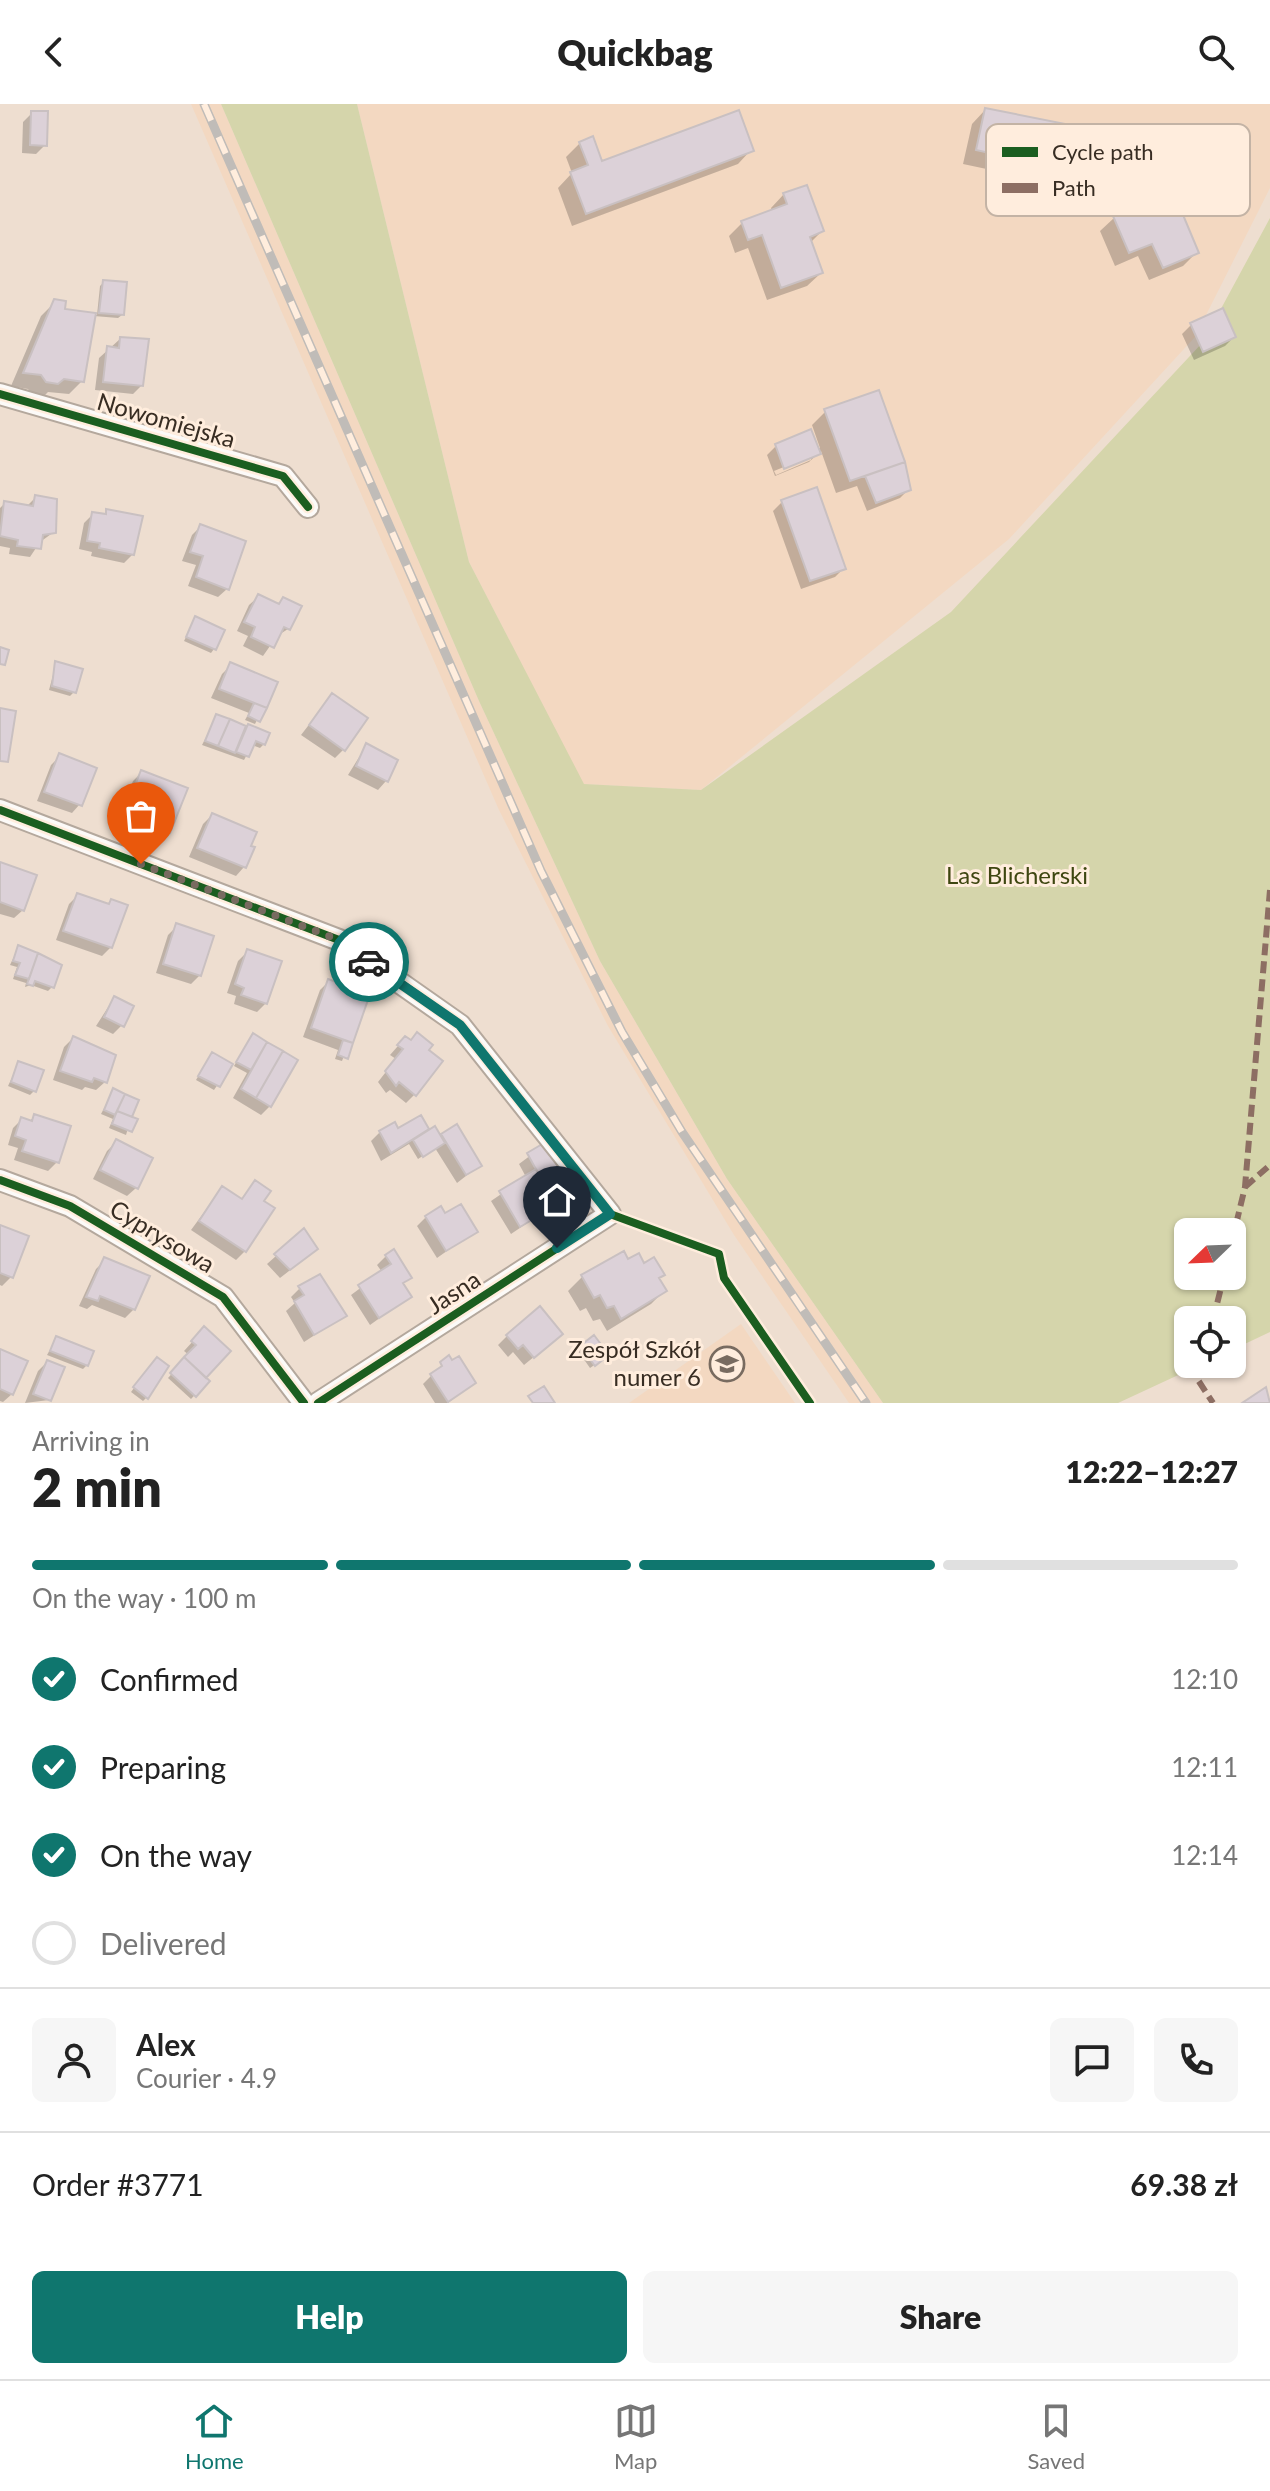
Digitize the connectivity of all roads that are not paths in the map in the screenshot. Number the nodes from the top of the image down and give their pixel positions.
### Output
1 (0, 394) edge
2 (308, 507) dead end
3 (0, 810) edge
4 (0, 1180) edge
5 (304, 1403) edge
6 (318, 1403) edge

1 - 2 street, Nowomiejska
3 - 6 street, Jasna
4 - 5 street, Cyprysowa

